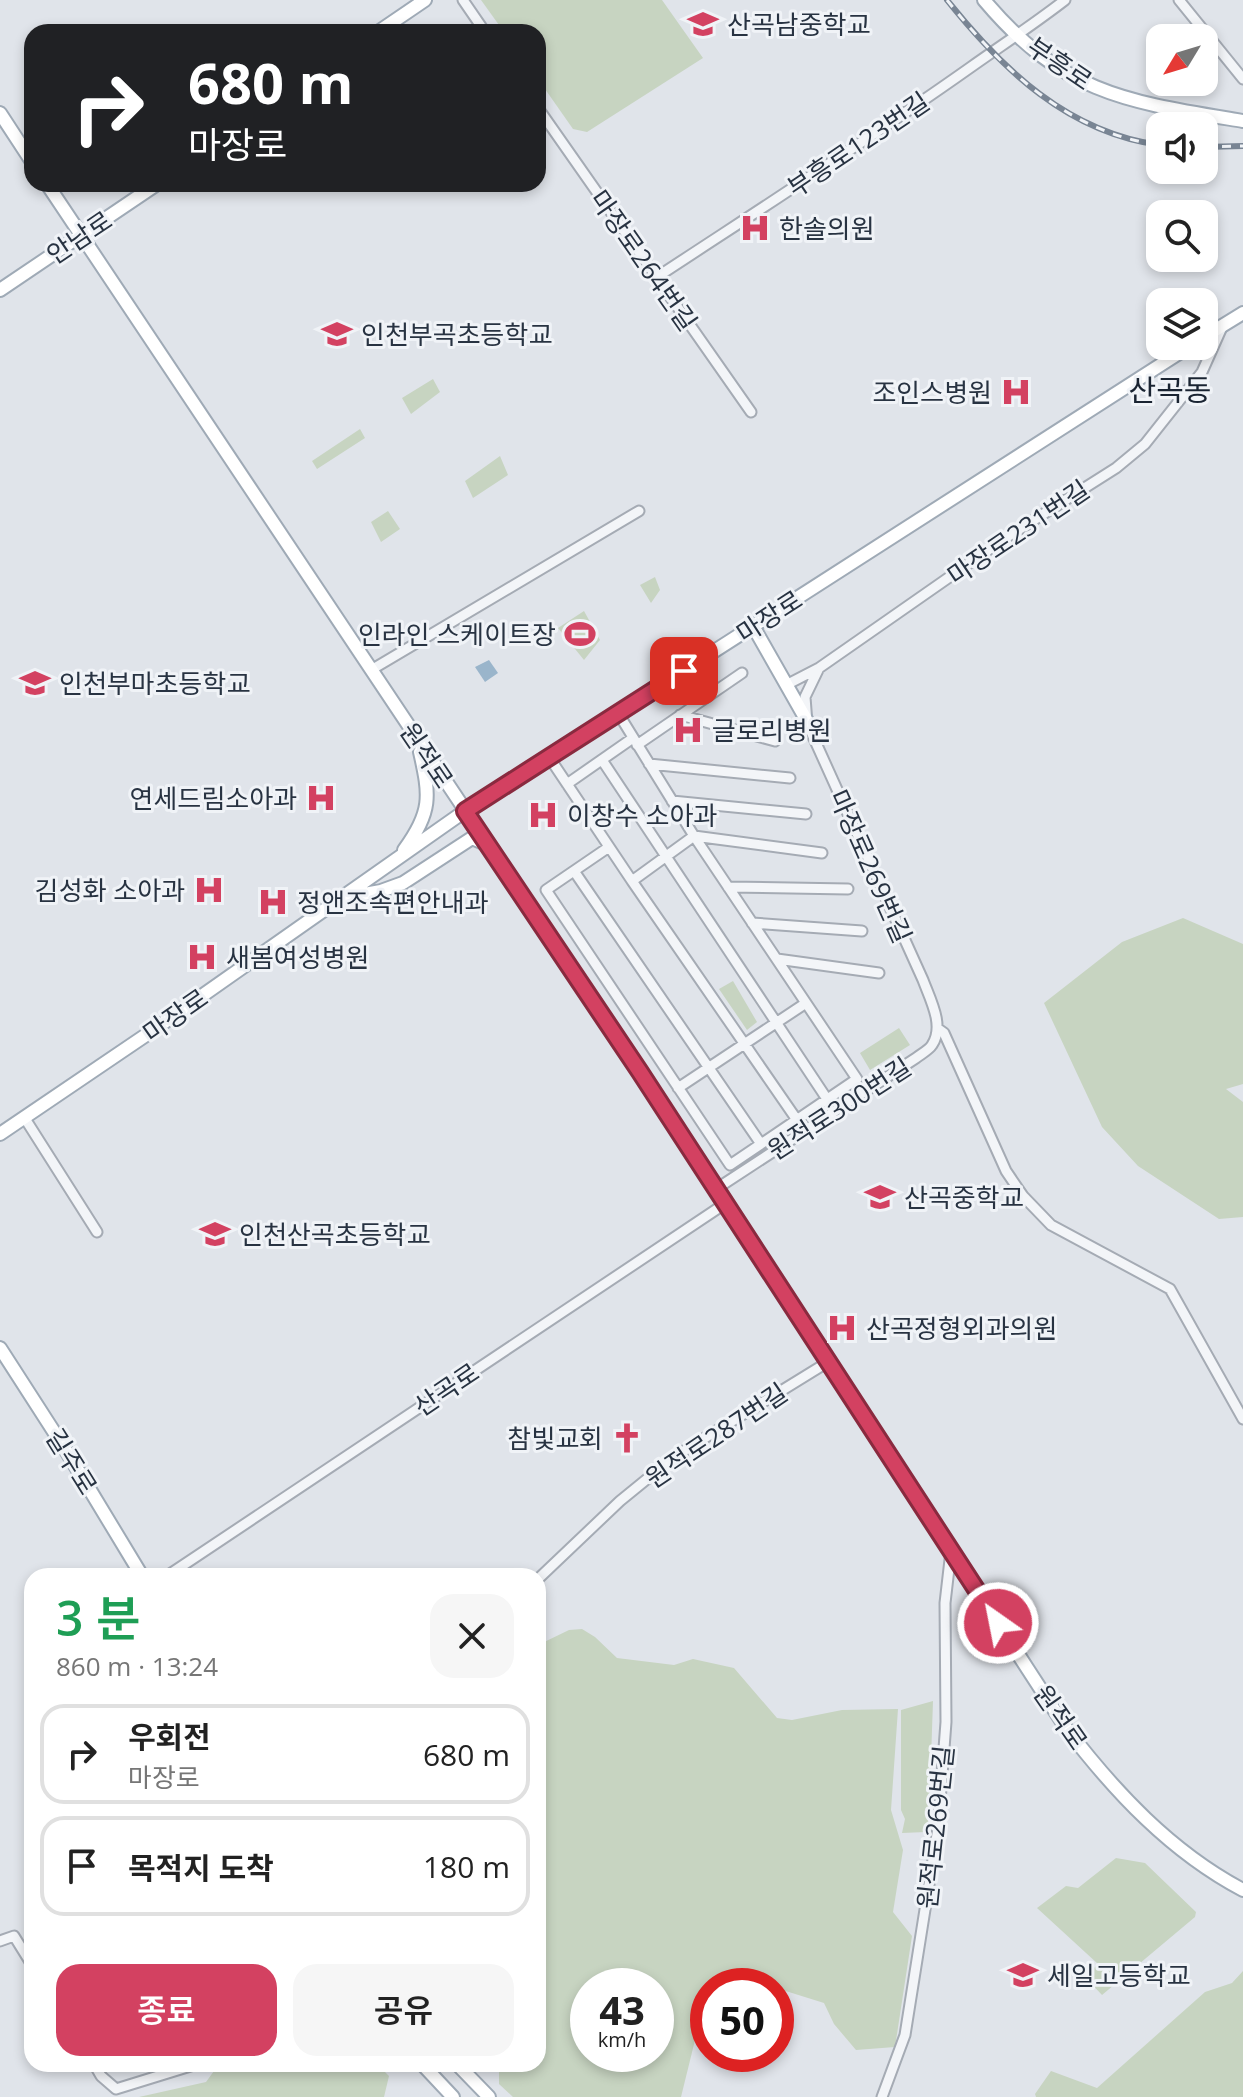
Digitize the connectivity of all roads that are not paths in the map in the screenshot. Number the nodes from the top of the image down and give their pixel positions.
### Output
1 (425, 0) edge
2 (463, 0) edge
3 (984, 0) edge
4 (1065, 0) edge
5 (1179, 0) edge
6 (390, 24) edge
7 (480, 24) edge
8 (1019, 36) junction
9 (1243, 79) edge
10 (0, 113) edge
11 (546, 119) edge
12 (1243, 121) edge
13 (24, 150) edge
14 (52, 192) edge
15 (145, 192) edge
16 (81, 236) junction
17 (657, 277) junction
18 (0, 290) edge
19 (1243, 313) edge
20 (1223, 325) junction
21 (1218, 328) edge
22 (1168, 360) edge
23 (751, 412) dead end
24 (639, 511) dead end
25 (753, 626) junction
26 (819, 668) junction
27 (371, 670) junction
28 (742, 673) dead end
29 (788, 684) junction
30 (618, 713) junction
31 (680, 715) junction
32 (807, 721) junction
33 (635, 741) junction
34 (775, 741) dead end
35 (419, 744) junction
36 (549, 757) junction
37 (602, 760) junction
38 (649, 764) junction
39 (790, 778) dead end
40 (567, 784) junction
41 (672, 801) junction
42 (465, 811) junction
43 (806, 814) dead end
44 (694, 836) junction
45 (488, 845) junction
46 (609, 847) junction
47 (822, 853) dead end
48 (667, 856) junction
49 (398, 858) junction
50 (574, 871) junction
51 (632, 881) junction
52 (728, 887) junction
53 (848, 889) dead end
54 (344, 898) junction
55 (752, 923) junction
56 (862, 931) dead end
57 (777, 959) junction
58 (879, 973) dead end
59 (806, 1003) junction
60 (777, 1023) junction
61 (937, 1028) junction
62 (744, 1043) junction
63 (709, 1068) junction
64 (678, 1088) junction
65 (827, 1099) junction
66 (24, 1117) junction
67 (797, 1120) junction
68 (0, 1134) edge
69 (761, 1144) junction
70 (716, 1189) junction
71 (726, 1203) junction
72 (97, 1232) dead end
73 (0, 1348) edge
74 (828, 1362) junction
75 (1243, 1419) edge
76 (951, 1551) junction
77 (137, 1568) edge
78 (179, 1568) edge
79 (546, 1571) edge
80 (1243, 1890) edge
81 (0, 1941) edge
82 (24, 1952) edge
83 (99, 2072) edge
84 (171, 2072) edge
85 (430, 2072) edge
86 (437, 2072) edge
87 (465, 2072) edge
88 (470, 2072) edge
89 (477, 2085) junction
90 (453, 2097) edge
91 (489, 2097) edge
92 (882, 2097) edge

1 - 6 main road
2 - 7 street
3 - 8 main road, 부흥로
4 - 8 street, 부흥로123번길
5 - 9 street
8 - 12 main road, 부흥로
8 - 17 street, 부흥로123번길
10 - 13 main road
11 - 17 street, 마장로264번길
14 - 16 main road, 원적로
15 - 16 main road, 안남로
16 - 18 main road, 안남로
16 - 27 main road, 원적로
17 - 23 street, 마장로264번길
19 - 20 main road
20 - 21 main road
20 - 26 street, 마장로231번길
22 - 25 main road, 마장로
24 - 27 street
25 - 29 main road
25 - 30 main road, 마장로
26 - 29 street, 마장로231번길
26 - 32 street
27 - 35 main road, 원적로
28 - 31 street
29 - 32 main road
30 - 33 street
30 - 36 main road, 마장로
31 - 33 street
31 - 34 street
32 - 61 street, 마장로269번길
33 - 37 street
33 - 38 street
35 - 42 main road, 원적로
35 - 49 main road
36 - 40 street
36 - 42 main road, 마장로
37 - 40 street
37 - 48 street
38 - 39 street
38 - 41 street
40 - 46 street
41 - 43 street
41 - 44 street
42 - 45 main road, 원적로
42 - 49 main road, 마장로
44 - 47 street
44 - 48 street
44 - 52 street
45 - 54 main road
45 - 70 main road, 원적로
46 - 50 street
46 - 51 street
48 - 51 street
48 - 60 street
49 - 54 main road, 마장로
50 - 63 street
50 - 64 street
51 - 62 street
52 - 53 street
52 - 55 street
54 - 66 main road, 마장로
55 - 56 street
55 - 57 street
57 - 58 street
57 - 59 street
59 - 60 street
59 - 65 street
60 - 62 street
60 - 65 street
61 - 70 street, 원적로300번길
61 - 75 street
62 - 63 street
62 - 67 street
63 - 64 street
63 - 69 street
64 - 69 street
65 - 67 street
66 - 68 main road, 마장로
66 - 72 street
67 - 69 street
70 - 71 main road, 원적로
71 - 74 main road, 원적로
71 - 78 street, 산곡로
73 - 77 main road, 길주로
74 - 76 main road, 원적로
74 - 79 street, 원적로287번길
76 - 80 main road, 원적로
76 - 92 street, 원적로269번길
81 - 82 street
83 - 84 street
85 - 90 main road
86 - 90 main road
87 - 89 main road
88 - 89 main road
89 - 91 main road

